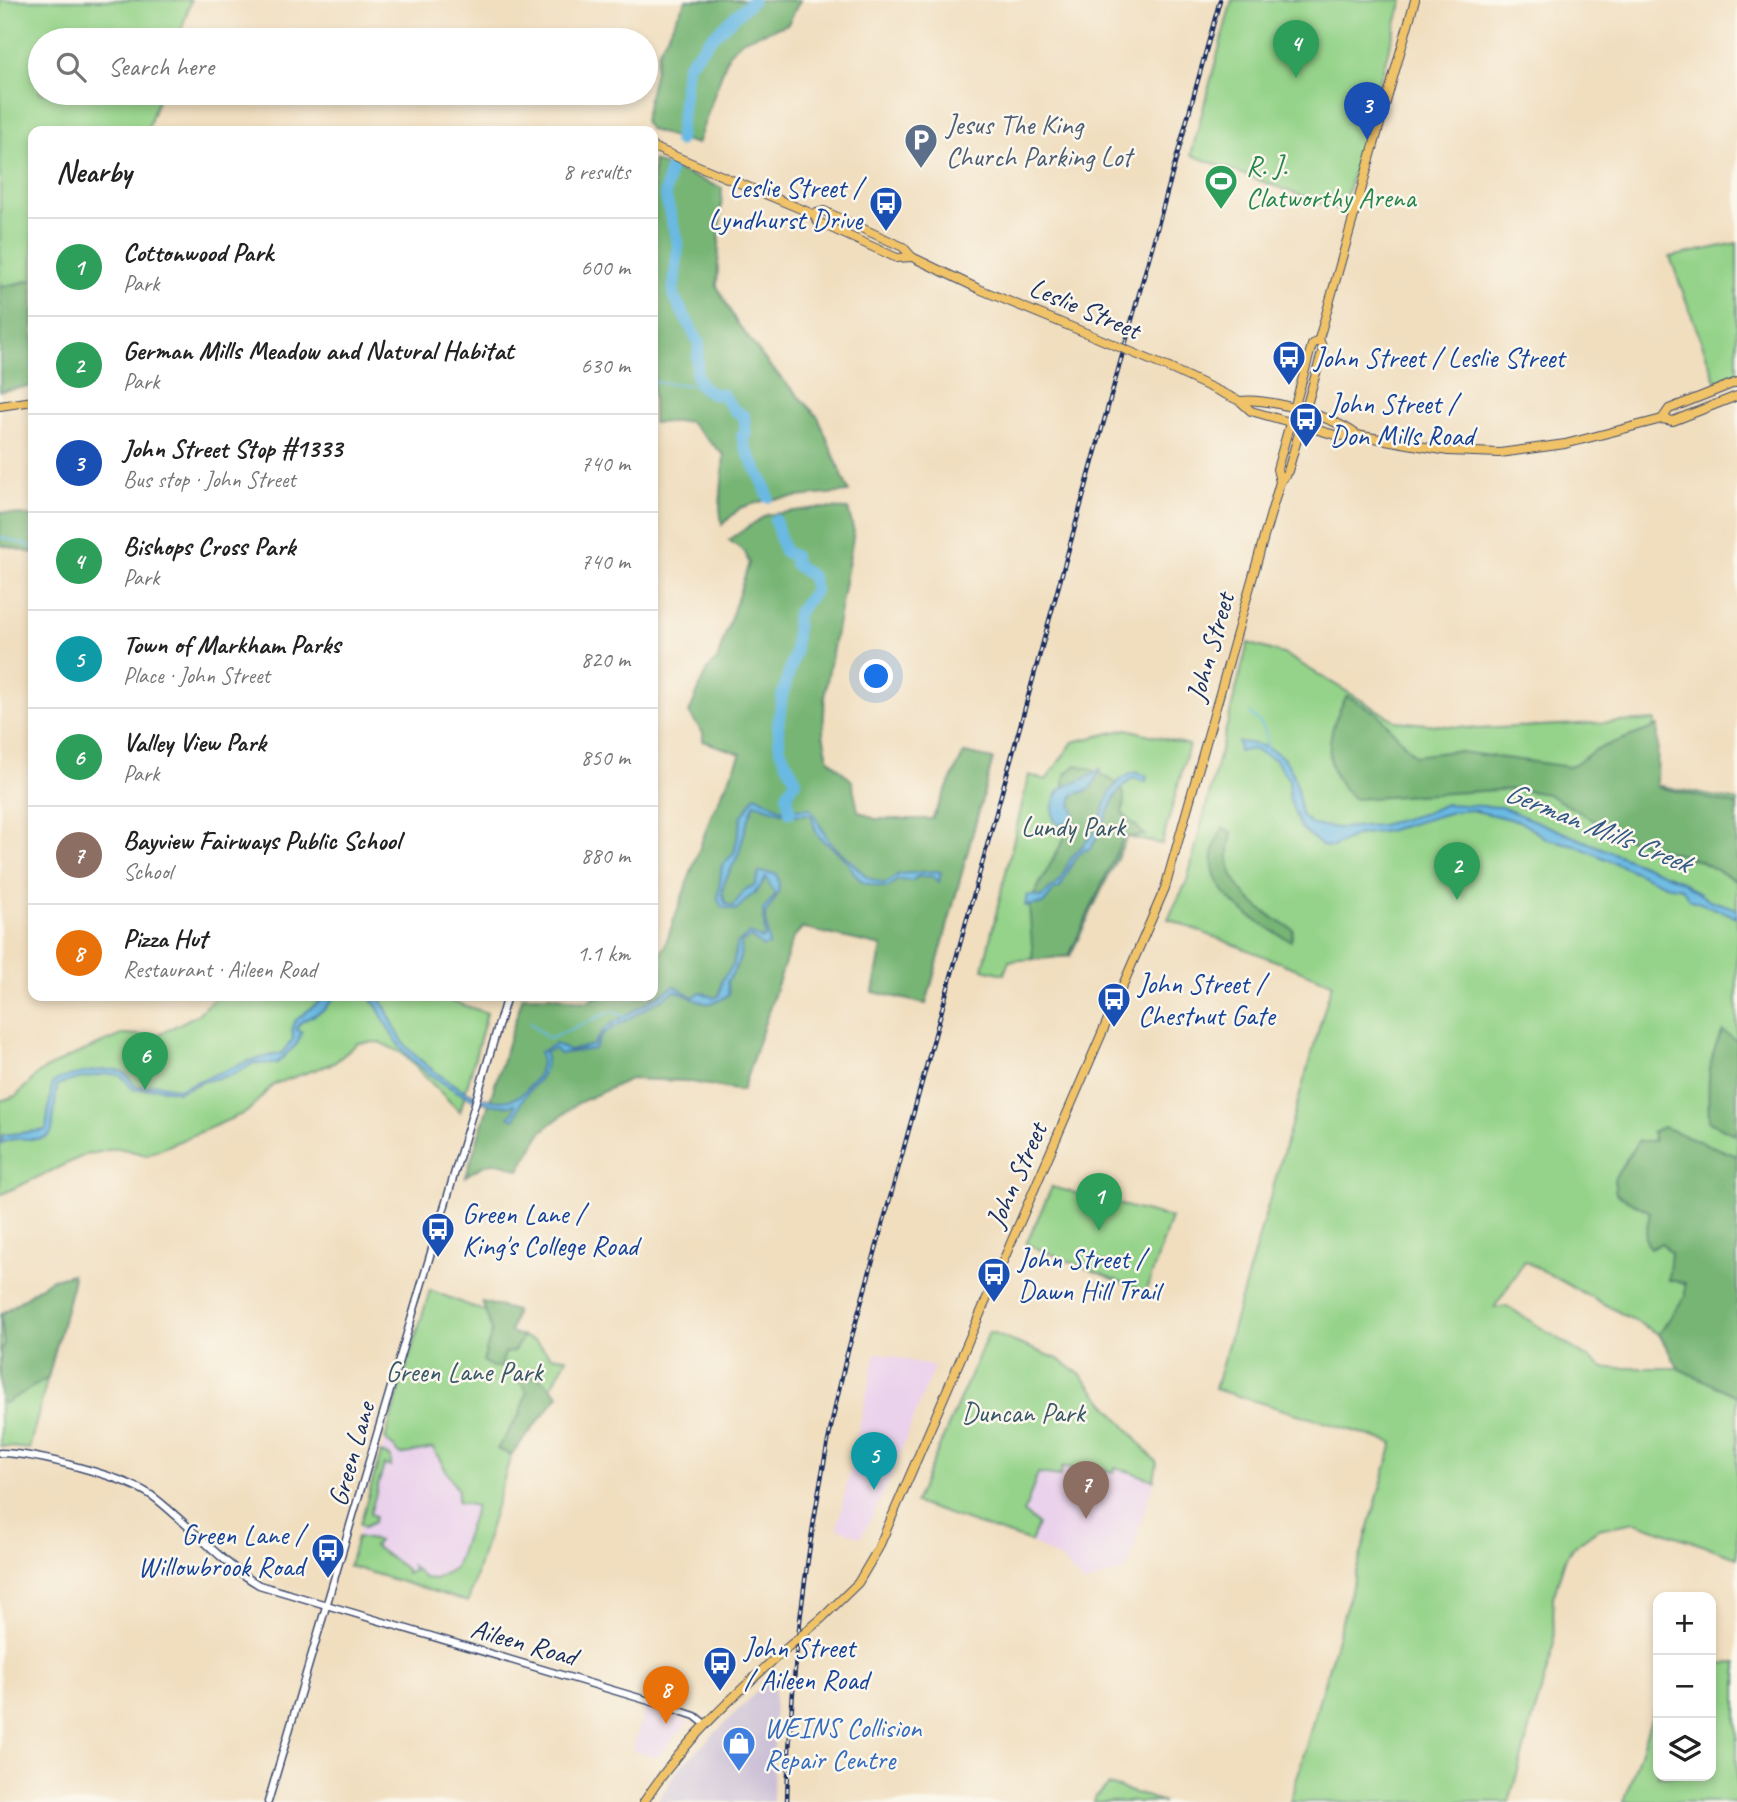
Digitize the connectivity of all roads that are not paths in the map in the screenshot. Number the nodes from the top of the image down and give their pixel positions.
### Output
1 (1415, 0) edge
2 (658, 149) edge
3 (1319, 339) junction
4 (1737, 382) edge
5 (1737, 396) edge
6 (1240, 401) junction
7 (28, 402) edge
8 (0, 406) edge
9 (1293, 410) junction
10 (1304, 413) junction
11 (1662, 419) junction
12 (1290, 422) junction
13 (1301, 425) junction
14 (1357, 435) junction
15 (1280, 482) junction
16 (505, 1001) edge
17 (0, 1453) edge
18 (328, 1606) junction
19 (705, 1724) junction
20 (268, 1802) edge
21 (644, 1802) edge

1 - 3 main road, John Street
2 - 6 main road, Leslie Street, bridge
3 - 9 main road, John Street
3 - 10 main road, John Street
4 - 11 main road
5 - 11 main road
6 - 9 main road, Leslie Street
6 - 12 main road, Leslie Street
7 - 8 main road
9 - 10 main road, Leslie Street
9 - 12 main road, John Street
10 - 13 main road, John Street
10 - 14 main road, Leslie Street
11 - 14 main road
12 - 13 main road, Leslie Street
12 - 15 main road, John Street
13 - 14 main road, Leslie Street
13 - 15 main road, John Street
15 - 19 main road, John Street, bridge
16 - 18 street, Green Lane
17 - 18 street, Aileen Road
18 - 19 street, Aileen Road
18 - 20 street, Green Lane
19 - 21 main road, John Street

